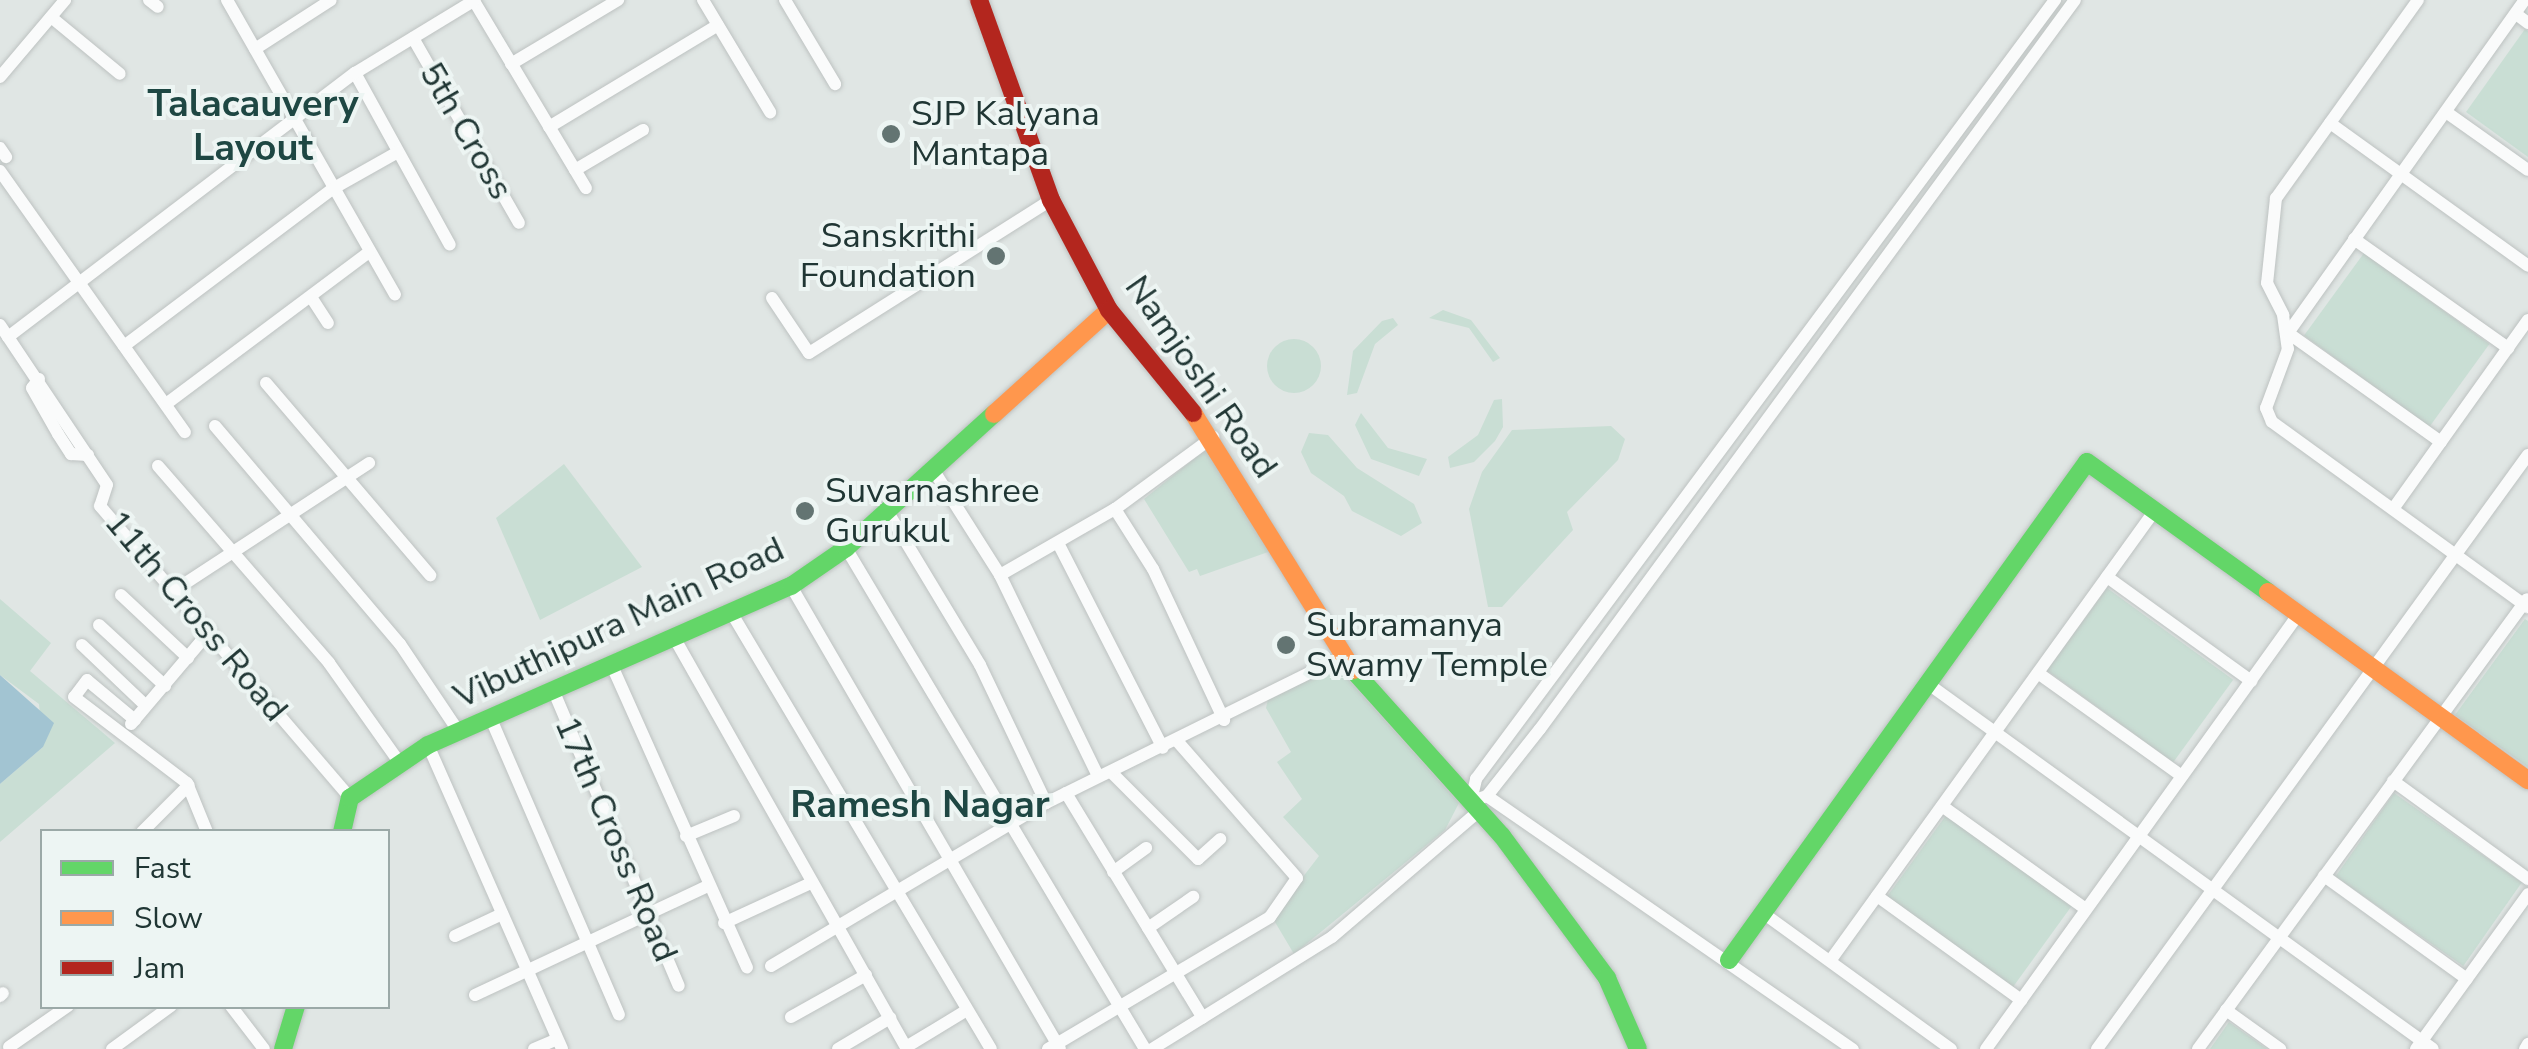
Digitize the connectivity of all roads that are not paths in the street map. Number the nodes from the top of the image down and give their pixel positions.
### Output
1 (65, 0) edge
2 (227, 0) edge
3 (330, 0) edge
4 (474, 0) edge
5 (618, 0) edge
6 (702, 0) edge
7 (785, 0) edge
8 (979, 0) edge
9 (2055, 0) edge
10 (2074, 0) edge
11 (2418, 0) edge
12 (2526, 0) edge
13 (2516, 14) junction
14 (50, 17) junction
15 (2528, 22) edge
16 (718, 25) junction
17 (413, 38) junction
18 (256, 49) junction
19 (511, 64) junction
20 (120, 74) dead end
21 (355, 74) junction
22 (0, 77) edge
23 (836, 84) dead end
24 (770, 112) dead end
25 (2446, 112) junction
26 (295, 117) junction
27 (2330, 123) junction
28 (549, 126) junction
29 (642, 130) dead end
30 (398, 152) junction
31 (2, 158) edge
32 (575, 170) junction
33 (2528, 170) edge
34 (2401, 174) junction
35 (334, 188) junction
36 (586, 188) dead end
37 (1051, 200) junction
38 (519, 224) dead end
39 (2354, 239) junction
40 (450, 245) dead end
41 (370, 252) junction
42 (2528, 266) edge
43 (79, 282) junction
44 (395, 294) dead end
45 (310, 297) junction
46 (772, 298) dead end
47 (1109, 310) junction
48 (2528, 320) edge
49 (328, 322) dead end
50 (4, 331) edge
51 (2288, 332) junction
52 (124, 346) junction
53 (2508, 348) junction
54 (266, 383) dead end
55 (166, 404) junction
56 (214, 426) dead end
57 (186, 432) dead end
58 (1213, 437) junction
59 (2441, 442) junction
60 (2528, 455) edge
61 (368, 463) dead end
62 (158, 466) dead end
63 (934, 471) junction
64 (346, 478) junction
65 (886, 509) junction
66 (2393, 509) junction
67 (1115, 510) junction
68 (2154, 510) junction
69 (290, 515) junction
70 (1058, 543) junction
71 (846, 548) junction
72 (234, 551) junction
73 (2456, 554) junction
74 (430, 575) dead end
75 (1000, 575) junction
76 (2106, 577) junction
77 (791, 586) junction
78 (175, 590) junction
79 (121, 595) dead end
80 (2526, 602) edge
81 (730, 612) junction
82 (2298, 614) junction
83 (100, 625) dead end
84 (210, 632) junction
85 (674, 639) junction
86 (82, 645) dead end
87 (1341, 657) junction
88 (188, 658) junction
89 (612, 668) junction
90 (2373, 668) junction
91 (2038, 673) junction
92 (2251, 680) junction
93 (1928, 683) junction
94 (165, 686) junction
95 (554, 692) junction
96 (146, 706) junction
97 (2440, 717) junction
98 (491, 719) junction
99 (135, 720) junction
100 (1224, 720) junction
101 (458, 732) junction
102 (1995, 732) junction
103 (122, 733) junction
104 (1178, 742) junction
105 (428, 746) junction
106 (1164, 748) junction
107 (400, 762) junction
108 (1105, 774) junction
109 (2182, 776) junction
110 (2528, 780) edge
111 (2393, 781) junction
112 (189, 785) junction
113 (1066, 793) junction
114 (350, 798) junction
115 (1479, 802) junction
116 (1046, 803) junction
117 (1942, 806) junction
118 (734, 816) dead end
119 (1009, 824) junction
120 (145, 829) edge
121 (206, 829) edge
122 (343, 829) edge
123 (686, 836) junction
124 (2139, 836) junction
125 (1220, 838) dead end
126 (1146, 848) dead end
127 (952, 857) junction
128 (1113, 872) junction
129 (2324, 876) junction
130 (2528, 879) edge
131 (811, 882) junction
132 (708, 886) junction
133 (2213, 890) junction
134 (896, 892) junction
135 (2528, 894) edge
136 (1877, 896) junction
137 (1193, 897) dead end
138 (2086, 909) junction
139 (1763, 912) junction
140 (502, 914) junction
141 (649, 914) junction
142 (724, 923) junction
143 (838, 927) junction
144 (1148, 928) junction
145 (455, 936) dead end
146 (2280, 938) junction
147 (587, 943) junction
148 (1729, 960) junction
149 (1830, 961) junction
150 (770, 966) dead end
151 (747, 967) dead end
152 (527, 971) junction
153 (1175, 973) junction
154 (866, 975) junction
155 (2466, 979) junction
156 (679, 986) dead end
157 (474, 995) dead end
158 (2021, 1000) junction
159 (1119, 1006) junction
160 (64, 1009) edge
161 (162, 1009) edge
162 (233, 1009) edge
163 (295, 1009) edge
164 (966, 1010) junction
165 (2226, 1010) junction
166 (619, 1015) dead end
167 (791, 1017) dead end
168 (890, 1018) junction
169 (1203, 1018) junction
170 (26, 1036) junction
171 (560, 1044) edge
172 (2424, 1046) edge
173 (9, 1047) edge
174 (1055, 1047) edge
175 (907, 1048) edge
176 (35, 1049) edge
177 (112, 1049) edge
178 (264, 1049) edge
179 (283, 1049) edge
180 (534, 1049) edge
181 (838, 1049) edge
182 (990, 1049) edge
183 (1148, 1049) edge
184 (1638, 1049) edge
185 (1853, 1049) edge
186 (1951, 1049) edge
187 (1986, 1049) edge
188 (2098, 1049) edge
189 (2198, 1049) edge
190 (2280, 1049) edge

1 - 14 street
2 - 18 street
3 - 18 street
4 - 17 street
4 - 19 street
5 - 19 street
6 - 16 street
7 - 23 street
8 - 37 street, Namjoshi Road
9 - 115 street
10 - 115 street
11 - 27 street
12 - 13 street
13 - 15 street
13 - 25 street
14 - 20 street
14 - 22 street
16 - 24 street
16 - 28 street
17 - 21 street
17 - 38 street, 5th Cross
18 - 26 street
19 - 28 street
21 - 26 street
21 - 30 street
25 - 33 street
25 - 34 street
26 - 35 street
26 - 43 street
27 - 34 street
27 - 51 street
28 - 32 street
29 - 32 street
30 - 35 street
30 - 40 street
31 - 43 street
32 - 36 street
34 - 39 street
34 - 42 street
35 - 41 street
35 - 52 street
37 - 46 street
37 - 47 street, Namjoshi Road
39 - 51 street
39 - 53 street
41 - 44 street
41 - 45 street
43 - 50 street
43 - 52 street
45 - 49 street
45 - 55 street
47 - 58 street, Namjoshi Road
47 - 63 street, Vibuthipura Main Road
48 - 53 street
50 - 78 street, 11th Cross Road
51 - 59 street
51 - 66 street
52 - 55 street
53 - 59 street
54 - 64 street
55 - 57 street
56 - 69 street
58 - 67 street
58 - 87 street, Namjoshi Road
59 - 66 street
60 - 73 street
61 - 64 street
62 - 72 street
63 - 65 street, Vibuthipura Main Road
63 - 75 street
64 - 69 street
64 - 74 street
65 - 71 street, Vibuthipura Main Road
65 - 116 street
66 - 73 street
67 - 70 street
67 - 100 street
68 - 76 street
68 - 82 street
68 - 93 street
69 - 72 street
69 - 101 street
70 - 75 street
70 - 106 street
71 - 77 street, Vibuthipura Main Road
71 - 119 street
72 - 78 street
72 - 107 street
73 - 80 street
73 - 90 street
75 - 108 street
76 - 91 street
76 - 92 street
77 - 81 street, Vibuthipura Main Road
77 - 127 street
78 - 84 street, 11th Cross Road
79 - 88 street
80 - 97 street
81 - 85 street, Vibuthipura Main Road
81 - 134 street
82 - 90 street
82 - 92 street
83 - 94 street
84 - 88 street
84 - 114 street, 11th Cross Road
85 - 89 street, Vibuthipura Main Road
85 - 131 street
86 - 96 street
87 - 100 street
87 - 115 street, Namjoshi Road
88 - 94 street
89 - 95 street, Vibuthipura Main Road
89 - 123 street
90 - 97 street
90 - 133 street
91 - 102 street
91 - 109 street
92 - 109 street
93 - 102 street
93 - 139 street
94 - 96 street
95 - 98 street, Vibuthipura Main Road
95 - 141 street, 17th Cross Road
96 - 99 street
97 - 110 street
97 - 111 street
98 - 101 street, Vibuthipura Main Road
98 - 147 street
99 - 103 street
99 - 103 street
100 - 104 street
101 - 105 street, Vibuthipura Main Road
102 - 117 street
102 - 124 street
103 - 112 street
104 - 106 street
104 - 153 street
105 - 107 street, Vibuthipura Main Road
105 - 140 street
106 - 108 street
107 - 114 street, Vibuthipura Main Road
108 - 113 street
108 - 125 street
109 - 124 street
111 - 129 street
111 - 130 street
112 - 120 street
112 - 121 street
113 - 116 street
113 - 128 street
114 - 122 street
115 - 148 street
115 - 169 street
115 - 184 street, Namjoshi Road
116 - 119 street
117 - 136 street
117 - 138 street
118 - 123 street
119 - 127 street
119 - 159 street
123 - 132 street
124 - 133 street
124 - 138 street
126 - 128 street
127 - 134 street
127 - 174 street
128 - 144 street
129 - 146 street
129 - 155 street
131 - 142 street
131 - 143 street
132 - 141 street
132 - 142 street
133 - 146 street
133 - 188 street
134 - 143 street
134 - 164 street
135 - 155 street
136 - 149 street
136 - 158 street
137 - 144 street
138 - 158 street
139 - 148 street
139 - 149 street
140 - 145 street
140 - 152 street
141 - 147 street
141 - 156 street, 17th Cross Road
142 - 151 street
143 - 150 street
143 - 154 street
144 - 153 street
146 - 165 street
146 - 172 street
147 - 152 street
147 - 166 street
148 - 185 street
149 - 186 street
152 - 157 street
152 - 171 street
153 - 159 street
153 - 169 street
154 - 167 street
154 - 168 street
155 - 172 street
158 - 187 street
159 - 174 street
159 - 183 street
160 - 170 street
161 - 177 street
162 - 178 street
163 - 179 street
164 - 175 street
164 - 182 street
165 - 189 street
165 - 190 street
168 - 175 street
168 - 181 street
169 - 183 street
170 - 173 street
170 - 176 street
171 - 180 street

